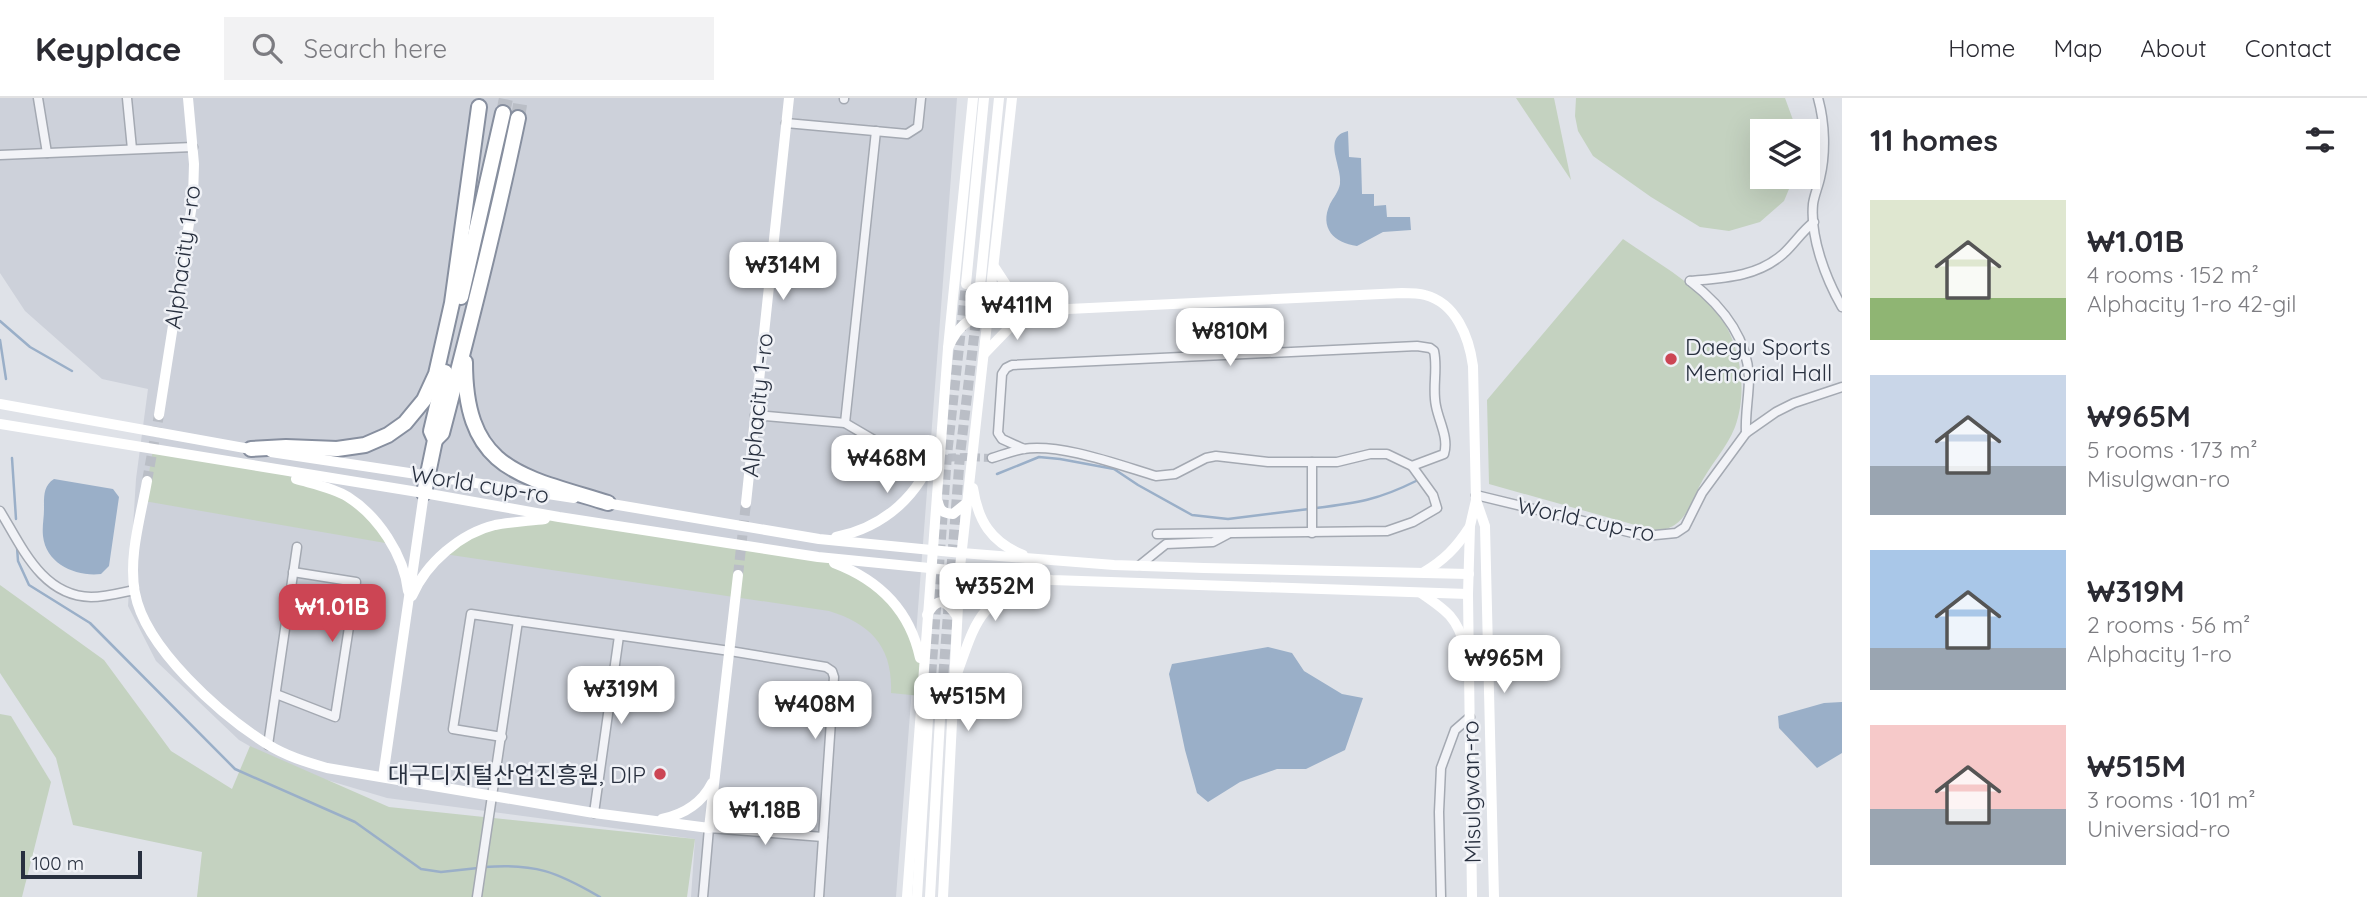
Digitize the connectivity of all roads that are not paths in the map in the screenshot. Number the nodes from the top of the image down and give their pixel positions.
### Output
1 (38, 98) edge
2 (127, 98) edge
3 (188, 98) edge
4 (789, 98) edge
5 (921, 98) edge
6 (973, 98) edge
7 (984, 98) edge
8 (999, 98) edge
9 (1012, 98) edge
10 (1818, 98) edge
11 (479, 107) dead end
12 (503, 113) tunnel mouth
13 (518, 118) tunnel mouth
14 (786, 123) junction
15 (876, 131) junction
16 (192, 146) junction
17 (132, 149) junction
18 (47, 153) junction
19 (0, 156) edge
20 (1814, 222) junction
21 (995, 267) junction
22 (966, 284) tunnel mouth
23 (980, 286) tunnel mouth
24 (1842, 307) edge
25 (1035, 312) junction
26 (988, 313) junction
27 (466, 342) junction
28 (948, 348) junction
29 (983, 356) junction
30 (1842, 387) edge
31 (0, 404) edge
32 (159, 415) tunnel mouth
33 (755, 415) junction
34 (845, 422) junction
35 (0, 424) edge
36 (1746, 433) junction
37 (941, 436) junction
38 (435, 440) junction
39 (251, 449) junction
40 (1024, 449) junction
41 (992, 458) tunnel mouth
42 (912, 459) tunnel mouth
43 (1312, 462) junction
44 (1412, 467) junction
45 (264, 468) junction
46 (970, 468) junction
47 (427, 476) junction
48 (147, 481) tunnel mouth
49 (424, 493) junction
50 (1476, 497) junction
51 (937, 499) junction
52 (968, 502) junction
53 (608, 503) junction
54 (746, 503) tunnel mouth
55 (0, 511) edge
56 (559, 517) junction
57 (1471, 526) junction
58 (1229, 533) junction
59 (1312, 533) junction
60 (1157, 534) dead end
61 (819, 538) junction
62 (297, 547) dead end
63 (933, 550) junction
64 (962, 553) junction
65 (818, 557) junction
66 (1151, 557) junction
67 (1032, 558) junction
68 (1140, 565) junction
69 (1160, 566) junction
70 (931, 569) junction
71 (293, 572) junction
72 (960, 573) junction
73 (1469, 573) junction
74 (1421, 574) junction
75 (738, 575) tunnel mouth
76 (1052, 580) junction
77 (134, 590) junction
78 (1421, 593) junction
79 (1468, 594) junction
80 (409, 605) junction
81 (927, 615) junction
82 (957, 616) junction
83 (519, 621) junction
84 (619, 636) junction
85 (730, 650) junction
86 (955, 681) junction
87 (922, 682) junction
88 (1470, 688) junction
89 (276, 694) junction
90 (1470, 717) junction
91 (928, 719) tunnel mouth
92 (940, 719) tunnel mouth
93 (502, 737) junction
94 (268, 745) junction
95 (383, 777) junction
96 (715, 777) junction
97 (494, 796) junction
98 (594, 813) junction
99 (652, 822) junction
100 (709, 828) junction
101 (823, 837) junction
102 (477, 897) edge
103 (703, 897) edge
104 (819, 897) edge
105 (906, 897) edge
106 (917, 897) edge
107 (930, 897) edge
108 (943, 897) edge
109 (1441, 897) edge
110 (1472, 897) edge
111 (1494, 897) edge

1 - 18 street
2 - 17 street
3 - 16 main road, Alphacity 1-ro
4 - 14 main road, Alphacity 1-ro
5 - 15 street
6 - 28 main road
7 - 22 main road
8 - 23 main road
9 - 21 main road
10 - 20 street
11 - 39 highway
12 - 38 highway
13 - 27 highway
14 - 15 street
14 - 33 main road, Alphacity 1-ro
15 - 34 street
16 - 17 street
16 - 32 main road, Alphacity 1-ro
17 - 18 street
18 - 19 street
20 - 24 street
20 - 36 street
21 - 25 main road
21 - 26 main road
25 - 26 main road
25 - 29 main road
25 - 50 main road
26 - 28 main road
26 - 29 main road
27 - 38 highway
27 - 53 highway
28 - 37 main road
29 - 46 main road
30 - 36 street, World cup-ro
31 - 39 main road, World cup-ro
33 - 34 street
33 - 54 main road, Alphacity 1-ro
34 - 42 street
35 - 45 main road, World cup-ro
36 - 50 street, World cup-ro
37 - 51 main road
37 - 61 main road
38 - 47 highway
39 - 47 main road, World cup-ro
40 - 41 street
40 - 43 street
40 - 44 street
43 - 44 street
43 - 59 street
44 - 59 street
45 - 49 main road, World cup-ro
45 - 80 main road
46 - 52 main road
46 - 67 main road
47 - 49 highway
47 - 53 main road, World cup-ro
48 - 77 main road
49 - 56 main road, World cup-ro
49 - 80 main road
50 - 57 main road, Misulgwan-ro
50 - 111 main road, Misulgwan-ro
51 - 52 main road
51 - 63 main road
52 - 64 main road
53 - 61 main road, World cup-ro
55 - 77 street
56 - 65 main road, World cup-ro
56 - 80 main road
57 - 73 main road, Misulgwan-ro
57 - 74 main road
58 - 59 street
58 - 60 street
58 - 66 street
61 - 63 main road, World cup-ro
62 - 71 street
63 - 64 main road, World cup-ro
63 - 70 main road
64 - 67 main road, World cup-ro
64 - 72 main road
65 - 70 main road, World cup-ro
65 - 87 main road
66 - 68 street
66 - 69 street
67 - 68 main road, World cup-ro
68 - 69 main road, World cup-ro
69 - 74 main road, World cup-ro
70 - 72 main road, World cup-ro
70 - 81 main road
71 - 89 street
71 - 89 street
72 - 76 main road, World cup-ro
72 - 82 main road
73 - 74 main road, World cup-ro
73 - 79 main road, Misulgwan-ro
75 - 85 main road
76 - 78 main road
76 - 86 main road
77 - 94 main road
78 - 79 main road
78 - 88 main road
79 - 88 main road, Misulgwan-ro
80 - 95 main road
81 - 82 main road
81 - 87 main road
82 - 86 main road
83 - 84 street
83 - 93 street
83 - 93 street
84 - 85 street
84 - 98 street
85 - 96 main road
85 - 101 street
86 - 108 main road
87 - 105 main road
88 - 90 main road, Misulgwan-ro
89 - 94 street
90 - 109 street
90 - 110 main road, Misulgwan-ro
91 - 106 main road
92 - 107 main road
93 - 97 street
94 - 95 main road
95 - 97 main road
96 - 99 main road
96 - 100 main road
97 - 98 main road
97 - 102 street
98 - 99 main road
99 - 100 main road
100 - 101 street
100 - 103 street
101 - 104 street

